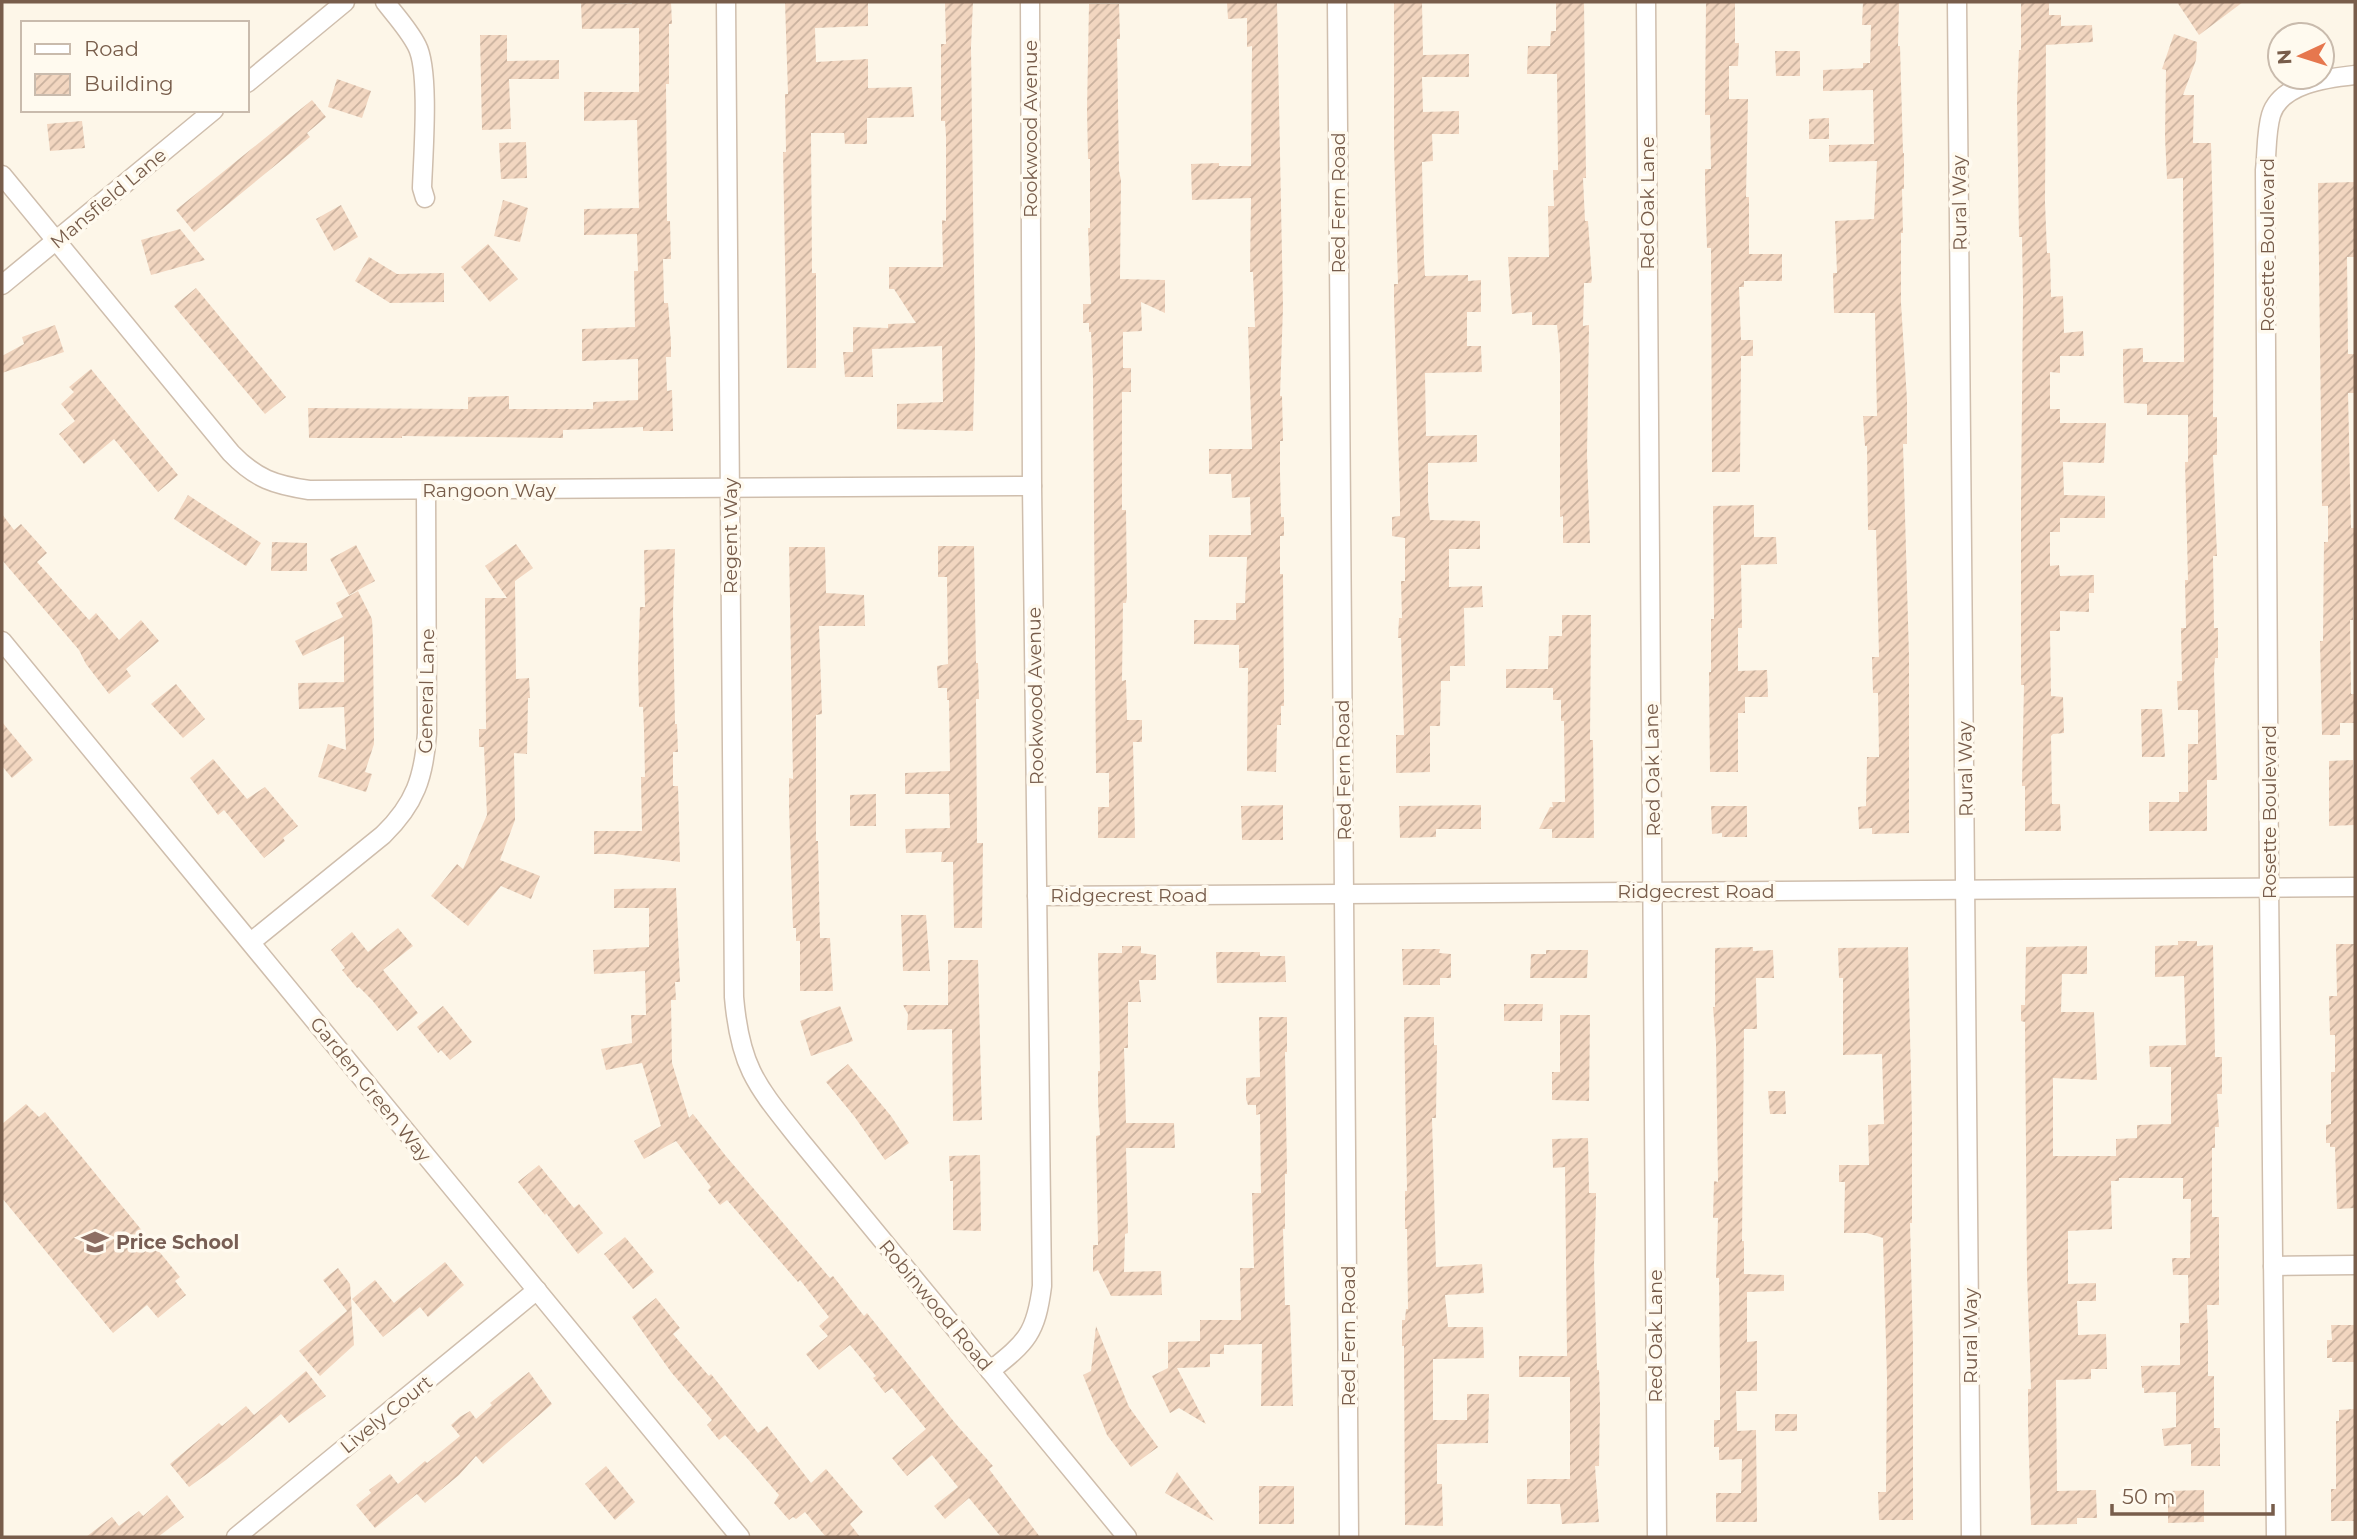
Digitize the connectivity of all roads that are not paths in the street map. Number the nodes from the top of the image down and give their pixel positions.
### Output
1 (345, 2) edge
2 (384, 2) edge
3 (726, 2) edge
4 (1030, 2) edge
5 (1337, 2) edge
6 (1646, 2) edge
7 (1957, 2) edge
8 (2355, 75) edge
9 (248, 82) edge
10 (212, 112) edge
11 (2, 176) edge
12 (425, 198) dead end
13 (55, 242) junction
14 (2, 285) edge
15 (1032, 486) junction
16 (729, 489) junction
17 (426, 490) junction
18 (2, 640) edge
19 (2269, 886) junction
20 (2355, 887) edge
21 (1966, 889) junction
22 (1653, 892) junction
23 (1345, 893) junction
24 (1037, 896) junction
25 (251, 942) junction
26 (749, 1069) joint
27 (2355, 1265) edge
28 (2273, 1266) junction
29 (537, 1290) junction
30 (990, 1371) junction
31 (236, 1537) edge
32 (740, 1537) edge
33 (1127, 1537) edge
34 (1349, 1537) edge
35 (1657, 1537) edge
36 (1971, 1537) edge
37 (2276, 1537) edge

1 - 9 street
2 - 12 street
3 - 16 street, Regent Way
4 - 15 street, Rookwood Avenue
5 - 23 street, Red Fern Road
6 - 22 street, Red Oak Lane
7 - 21 street, Rural Way
8 - 19 street, Rosette Boulevard
10 - 13 street, Mansfield Lane
11 - 13 street, Rangoon Way
13 - 14 street, Mansfield Lane
13 - 17 street, Rangoon Way
15 - 16 street, Rangoon Way
15 - 24 street, Rookwood Avenue
16 - 17 street, Rangoon Way
16 - 26 street, Regent Way
17 - 25 street, General Lane
18 - 25 street, Garden Green Way
19 - 20 street, Ridgecrest Road
19 - 21 street, Ridgecrest Road
19 - 28 street, Rosette Boulevard
21 - 22 street, Ridgecrest Road
21 - 36 street, Rural Way
22 - 23 street, Ridgecrest Road
22 - 35 street, Red Oak Lane
23 - 24 street, Ridgecrest Road
23 - 34 street, Red Fern Road
24 - 30 street, Rookwood Avenue
25 - 29 street, Garden Green Way
26 - 30 street, Robinwood Road
27 - 28 street
28 - 37 street, Rosette Boulevard
29 - 31 street, Lively Court
29 - 32 street, Garden Green Way
30 - 33 street, Robinwood Road

